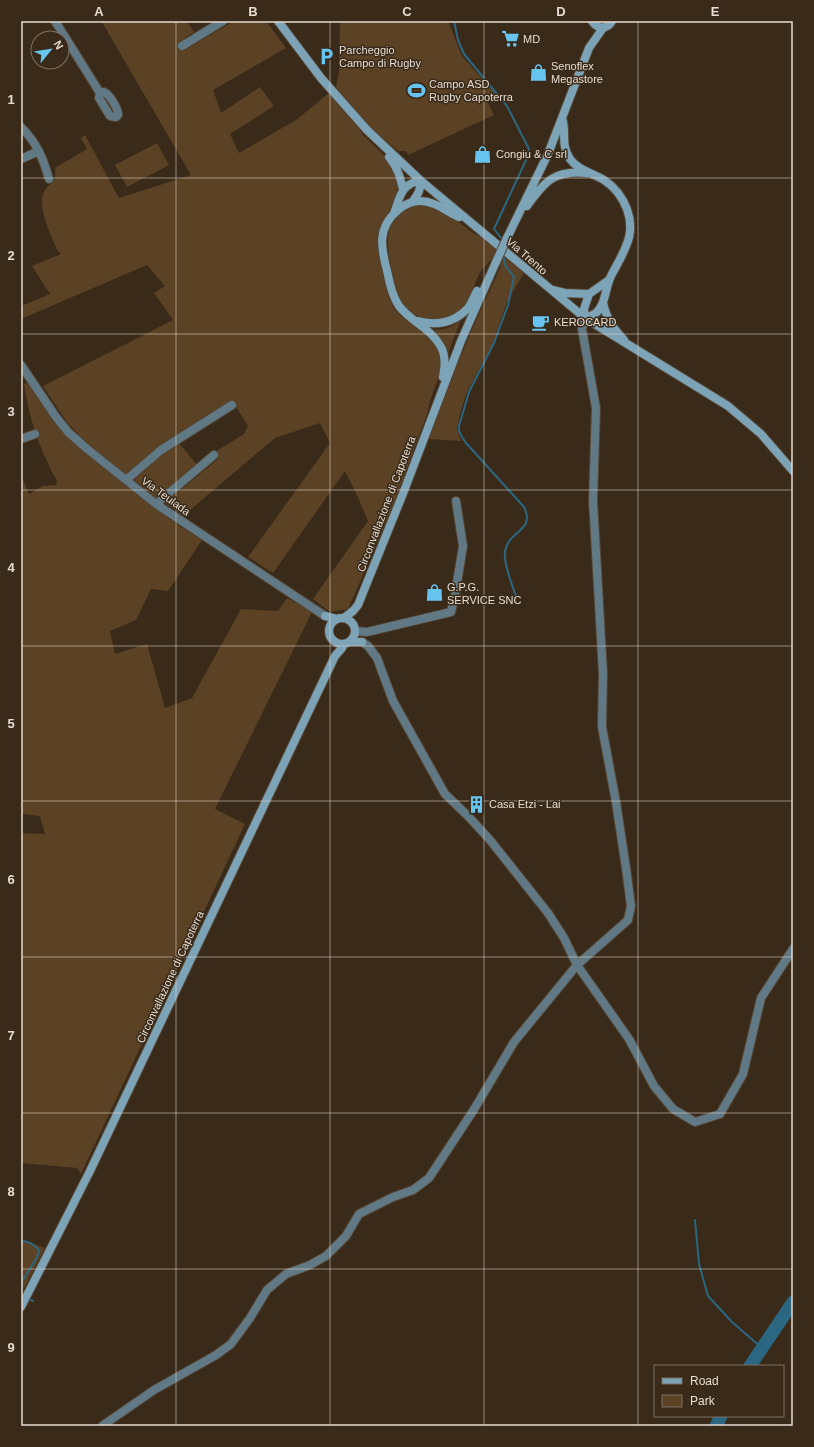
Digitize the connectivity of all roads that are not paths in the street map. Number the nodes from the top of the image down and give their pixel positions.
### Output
1 (55, 21) edge
2 (223, 21) edge
3 (278, 21) edge
4 (612, 21) edge
5 (592, 22) edge
6 (603, 28) junction
7 (182, 46) dead end
8 (589, 48) junction
9 (100, 93) dead end
10 (562, 118) junction
11 (21, 127) edge
12 (376, 139) junction
13 (39, 151) junction
14 (21, 159) edge
15 (592, 174) junction
16 (49, 179) dead end
17 (420, 180) junction
18 (403, 189) junction
19 (412, 202) junction
20 (521, 210) junction
21 (393, 214) junction
22 (470, 221) junction
23 (490, 274) junction
24 (609, 280) junction
25 (548, 288) junction
26 (589, 294) junction
27 (603, 303) junction
28 (585, 318) junction
29 (415, 320) junction
30 (628, 346) junction
31 (21, 365) edge
32 (24, 375) edge
33 (232, 405) dead end
34 (435, 408) junction
35 (35, 434) dead end
36 (21, 439) edge
37 (214, 455) dead end
38 (793, 471) edge
39 (126, 480) junction
40 (456, 501) dead end
41 (156, 504) junction
42 (358, 605) junction
43 (325, 616) junction
44 (340, 619) junction
45 (330, 628) junction
46 (354, 630) junction
47 (333, 640) junction
48 (362, 642) junction
49 (347, 643) junction
50 (335, 656) junction
51 (793, 949) edge
52 (577, 965) junction
53 (21, 1307) edge
54 (102, 1426) edge

1 - 9 street
2 - 7 street
3 - 12 street, Via Trento
4 - 6 street
5 - 6 street
5 - 8 street
6 - 8 street
8 - 10 street
10 - 15 street
10 - 20 street
11 - 13 street
12 - 17 street, Via Trento
12 - 18 street
13 - 14 street
13 - 16 street
15 - 20 street
15 - 24 street
17 - 18 street
17 - 19 street
17 - 22 street, Via Trento
18 - 21 street
19 - 21 street
19 - 22 street
20 - 23 street, Circonvallazione di Capoterra, bridge
21 - 29 street
22 - 25 street, Via Trento
23 - 29 street
23 - 34 street, Circonvallazione di Capoterra
24 - 26 street
24 - 27 street
25 - 26 street
25 - 28 street, Via Trento
26 - 28 street
27 - 28 street
27 - 30 street
28 - 30 street, Via Trento
28 - 52 street
29 - 34 street
30 - 38 street, Via Trento
31 - 32 street, Via Teulada
32 - 39 street, Via Teulada
33 - 39 street
34 - 42 street, Circonvallazione di Capoterra
35 - 36 street
37 - 41 street
39 - 41 street, Via Teulada
40 - 46 street
41 - 43 street, Via Teulada
42 - 44 street
42 - 46 street, Circonvallazione di Capoterra
43 - 44 street
43 - 45 street
44 - 45 street
44 - 46 street
45 - 47 street
46 - 48 street
46 - 49 street
47 - 49 street
47 - 50 street
48 - 49 street
48 - 52 street
49 - 50 street, Circonvallazione di Capoterra
50 - 53 street, Circonvallazione di Capoterra
51 - 52 street
52 - 54 street

